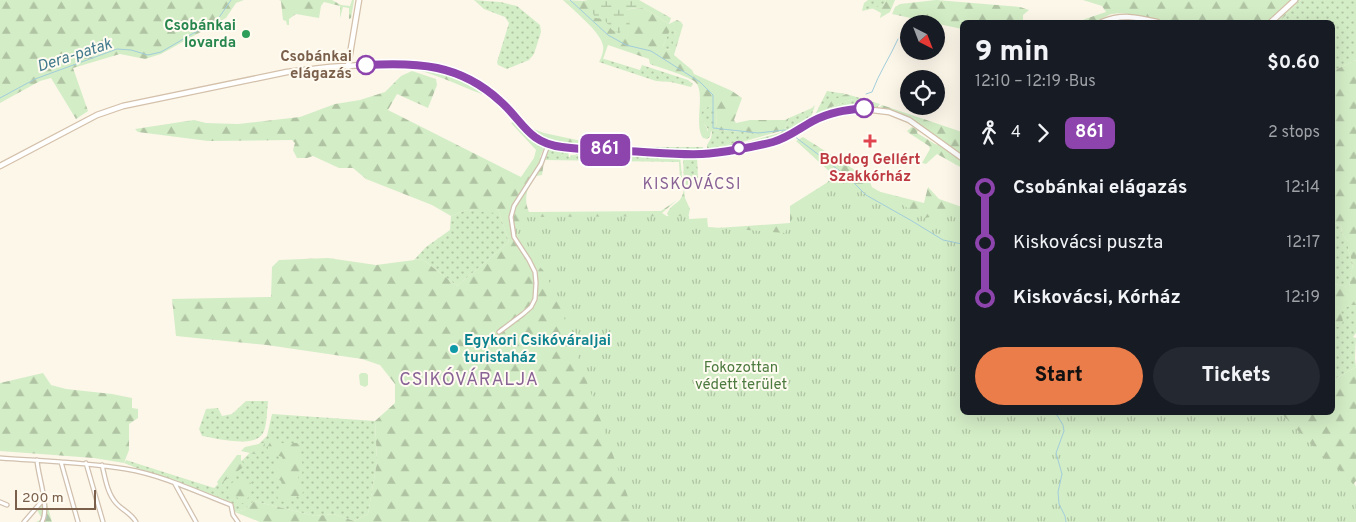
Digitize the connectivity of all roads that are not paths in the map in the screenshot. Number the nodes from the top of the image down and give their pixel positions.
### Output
1 (359, 0) edge
2 (1295, 0) edge
3 (1109, 20) edge
4 (1147, 20) edge
5 (1274, 20) edge
6 (348, 66) junction
7 (548, 145) junction
8 (960, 157) edge
9 (0, 166) edge
10 (499, 332) dead end
11 (0, 458) edge
12 (37, 460) junction
13 (61, 462) junction
14 (86, 463) junction
15 (102, 465) junction
16 (174, 484) junction
17 (44, 499) junction
18 (0, 502) edge
19 (7, 506) dead end
20 (24, 522) edge
21 (42, 522) edge
22 (78, 522) edge
23 (102, 522) edge
24 (136, 522) edge
25 (196, 522) edge
26 (238, 522) edge

1 - 6 main road
2 - 5 main road
3 - 4 main road
6 - 7 main road
6 - 9 main road
7 - 8 main road
7 - 10 street
11 - 12 street
12 - 13 street
12 - 17 street
13 - 14 street
13 - 22 street
14 - 15 street
14 - 23 street
15 - 16 street
15 - 24 street
16 - 25 street
16 - 26 street
17 - 20 street
17 - 21 street
18 - 19 street

